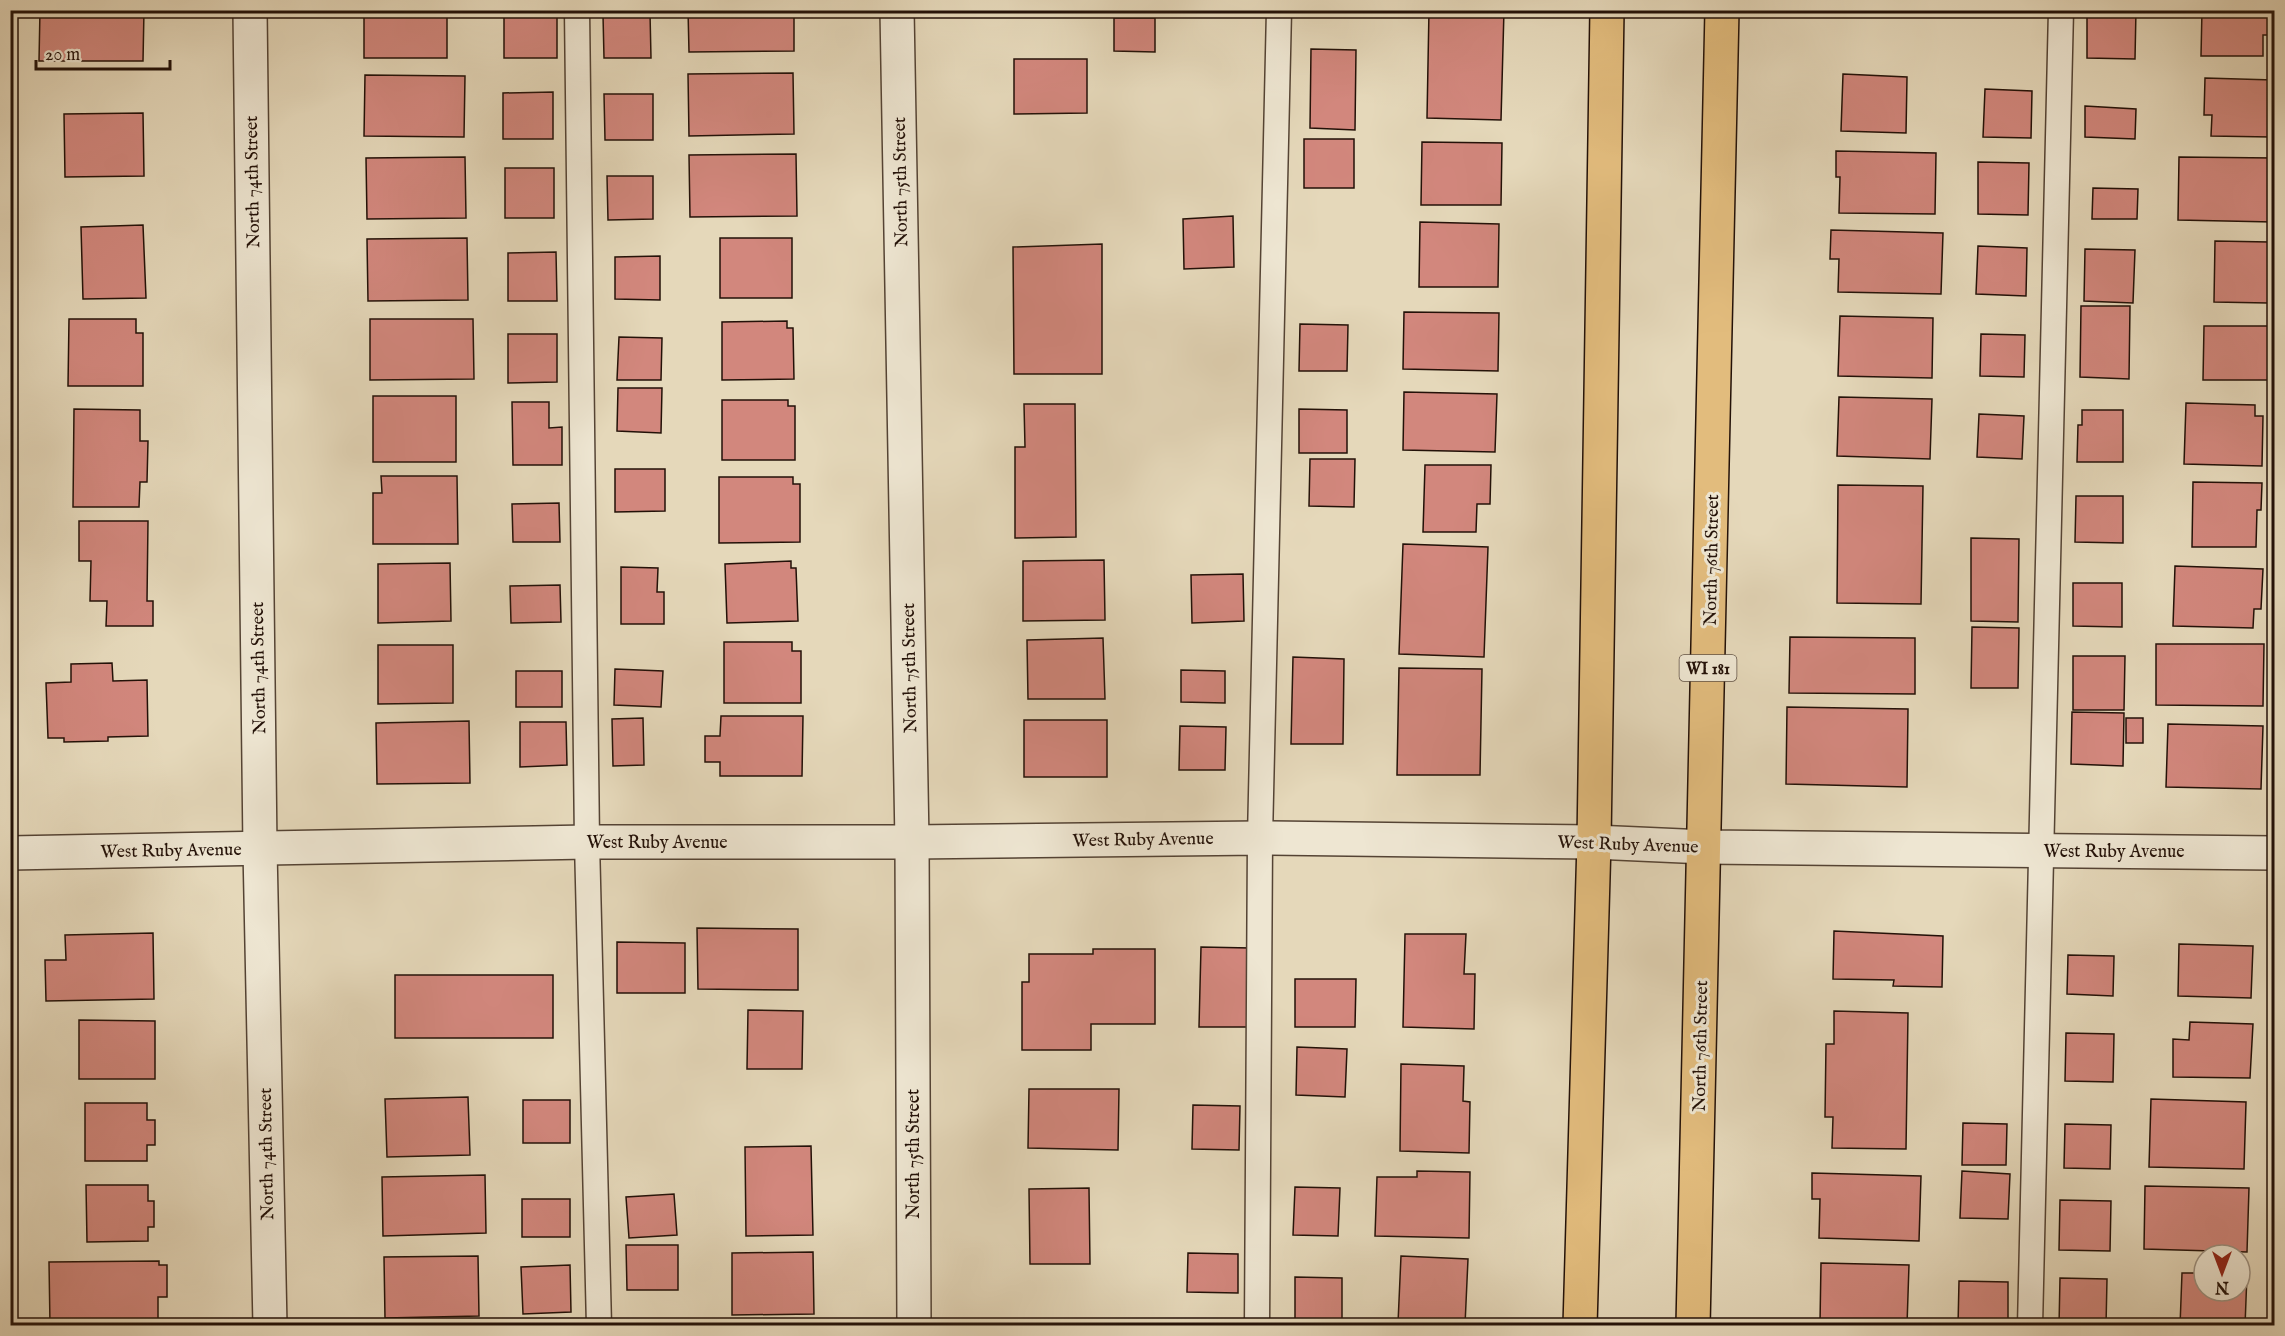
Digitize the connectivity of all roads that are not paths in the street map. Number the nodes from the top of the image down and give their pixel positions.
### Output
1 (250, 10) edge
2 (577, 10) edge
3 (897, 10) edge
4 (1279, 10) edge
5 (1607, 10) edge
6 (1722, 10) edge
7 (2061, 10) edge
8 (1260, 838) junction
9 (587, 842) junction
10 (912, 842) junction
11 (1594, 842) junction
12 (1705, 847) junction
13 (260, 849) junction
14 (2040, 851) junction
15 (10, 853) edge
16 (2274, 853) edge
17 (270, 1326) edge
18 (599, 1326) edge
19 (914, 1326) edge
20 (1257, 1326) edge
21 (1580, 1326) edge
22 (1693, 1326) edge
23 (2030, 1326) edge

1 - 13 street, North 74th Street
2 - 9 lane
3 - 10 street, North 75th Street
4 - 8 lane
5 - 11 main road
6 - 12 main road, North 76th Street / WI 181
7 - 14 lane
8 - 10 street, West Ruby Avenue
8 - 11 street, West Ruby Avenue
8 - 20 lane
9 - 10 street, West Ruby Avenue
9 - 13 street, West Ruby Avenue
9 - 18 lane
10 - 19 street, North 75th Street
11 - 12 street, West Ruby Avenue
11 - 21 main road
12 - 14 street, West Ruby Avenue
12 - 22 main road, North 76th Street / WI 181
13 - 15 street, West Ruby Avenue
13 - 17 street, North 74th Street
14 - 16 street, West Ruby Avenue
14 - 23 lane

